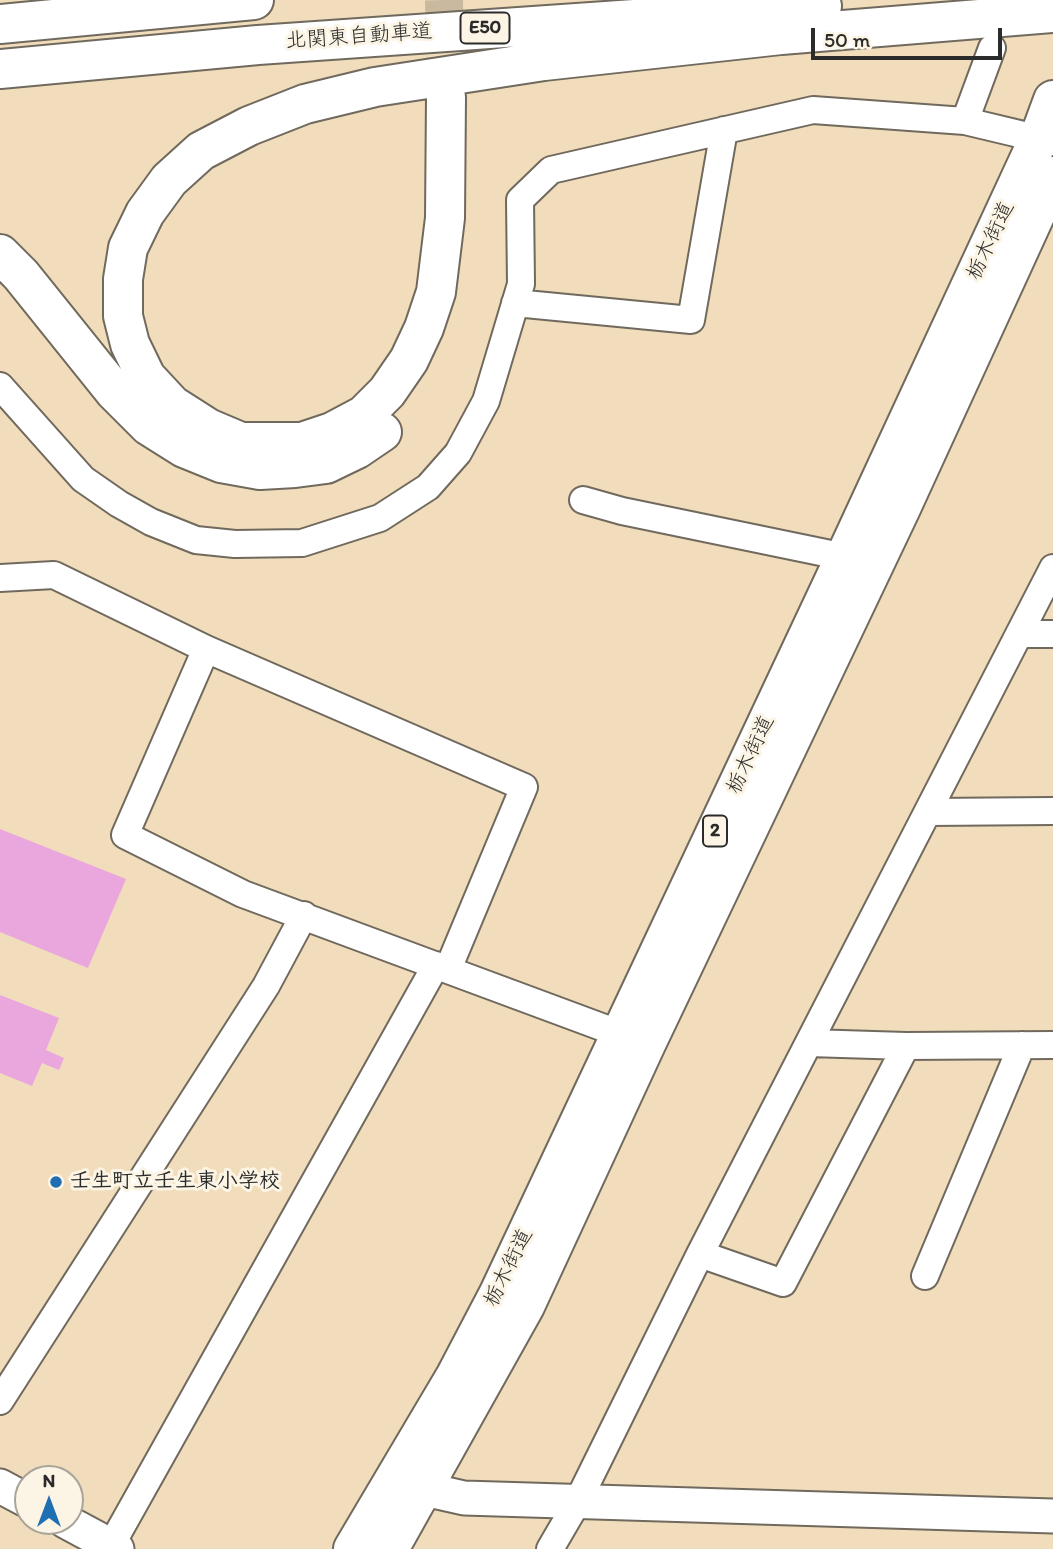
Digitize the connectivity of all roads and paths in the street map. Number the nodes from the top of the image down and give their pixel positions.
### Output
1 (254, 0) edge
2 (971, 0) edge
3 (1043, 14) edge
4 (0, 24) edge
5 (992, 48) dead end
6 (0, 69) edge
7 (1053, 100) edge
8 (965, 121) junction
9 (724, 130) junction
10 (1046, 140) edge
11 (1053, 176) edge
12 (0, 254) edge
13 (515, 303) junction
14 (0, 386) edge
15 (583, 500) dead end
16 (845, 557) junction
17 (1053, 568) edge
18 (0, 578) edge
19 (1019, 634) junction
20 (1053, 634) edge
21 (206, 649) junction
22 (928, 811) junction
23 (1053, 811) edge
24 (304, 915) junction
25 (442, 967) junction
26 (633, 1039) junction
27 (809, 1043) junction
28 (1023, 1045) junction
29 (1053, 1045) edge
30 (906, 1046) junction
31 (700, 1254) junction
32 (925, 1276) dead end
33 (0, 1401) edge
34 (410, 1483) junction
35 (578, 1501) junction
36 (1053, 1516) edge
37 (84, 1532) edge
38 (113, 1548) edge
39 (353, 1549) edge
40 (389, 1549) edge
41 (550, 1549) edge

1 - 4 main road
2 - 6 main road, 北関東自動車道 / E50
3 - 12 main road
5 - 8 street
7 - 10 main road, 栃木街道 / 2
8 - 9 street
8 - 10 street
9 - 13 street
9 - 13 street
10 - 16 main road, 栃木街道 / 2
11 - 26 main road, 栃木街道 / 2
13 - 14 street
15 - 16 street
16 - 26 main road, 栃木街道 / 2
17 - 19 street
18 - 21 street
19 - 20 street
19 - 22 street
21 - 24 street
21 - 25 street
22 - 23 street
22 - 27 street
24 - 25 street
24 - 33 street
25 - 26 street
25 - 38 street
26 - 34 main road, 栃木街道 / 2
27 - 30 street
27 - 31 street
28 - 29 street
28 - 30 street
28 - 32 street
30 - 31 street
31 - 35 street
34 - 35 street
34 - 39 main road, 栃木街道 / 2
34 - 40 main road, 栃木街道 / 2
35 - 36 street
35 - 41 street
37 - 38 street

